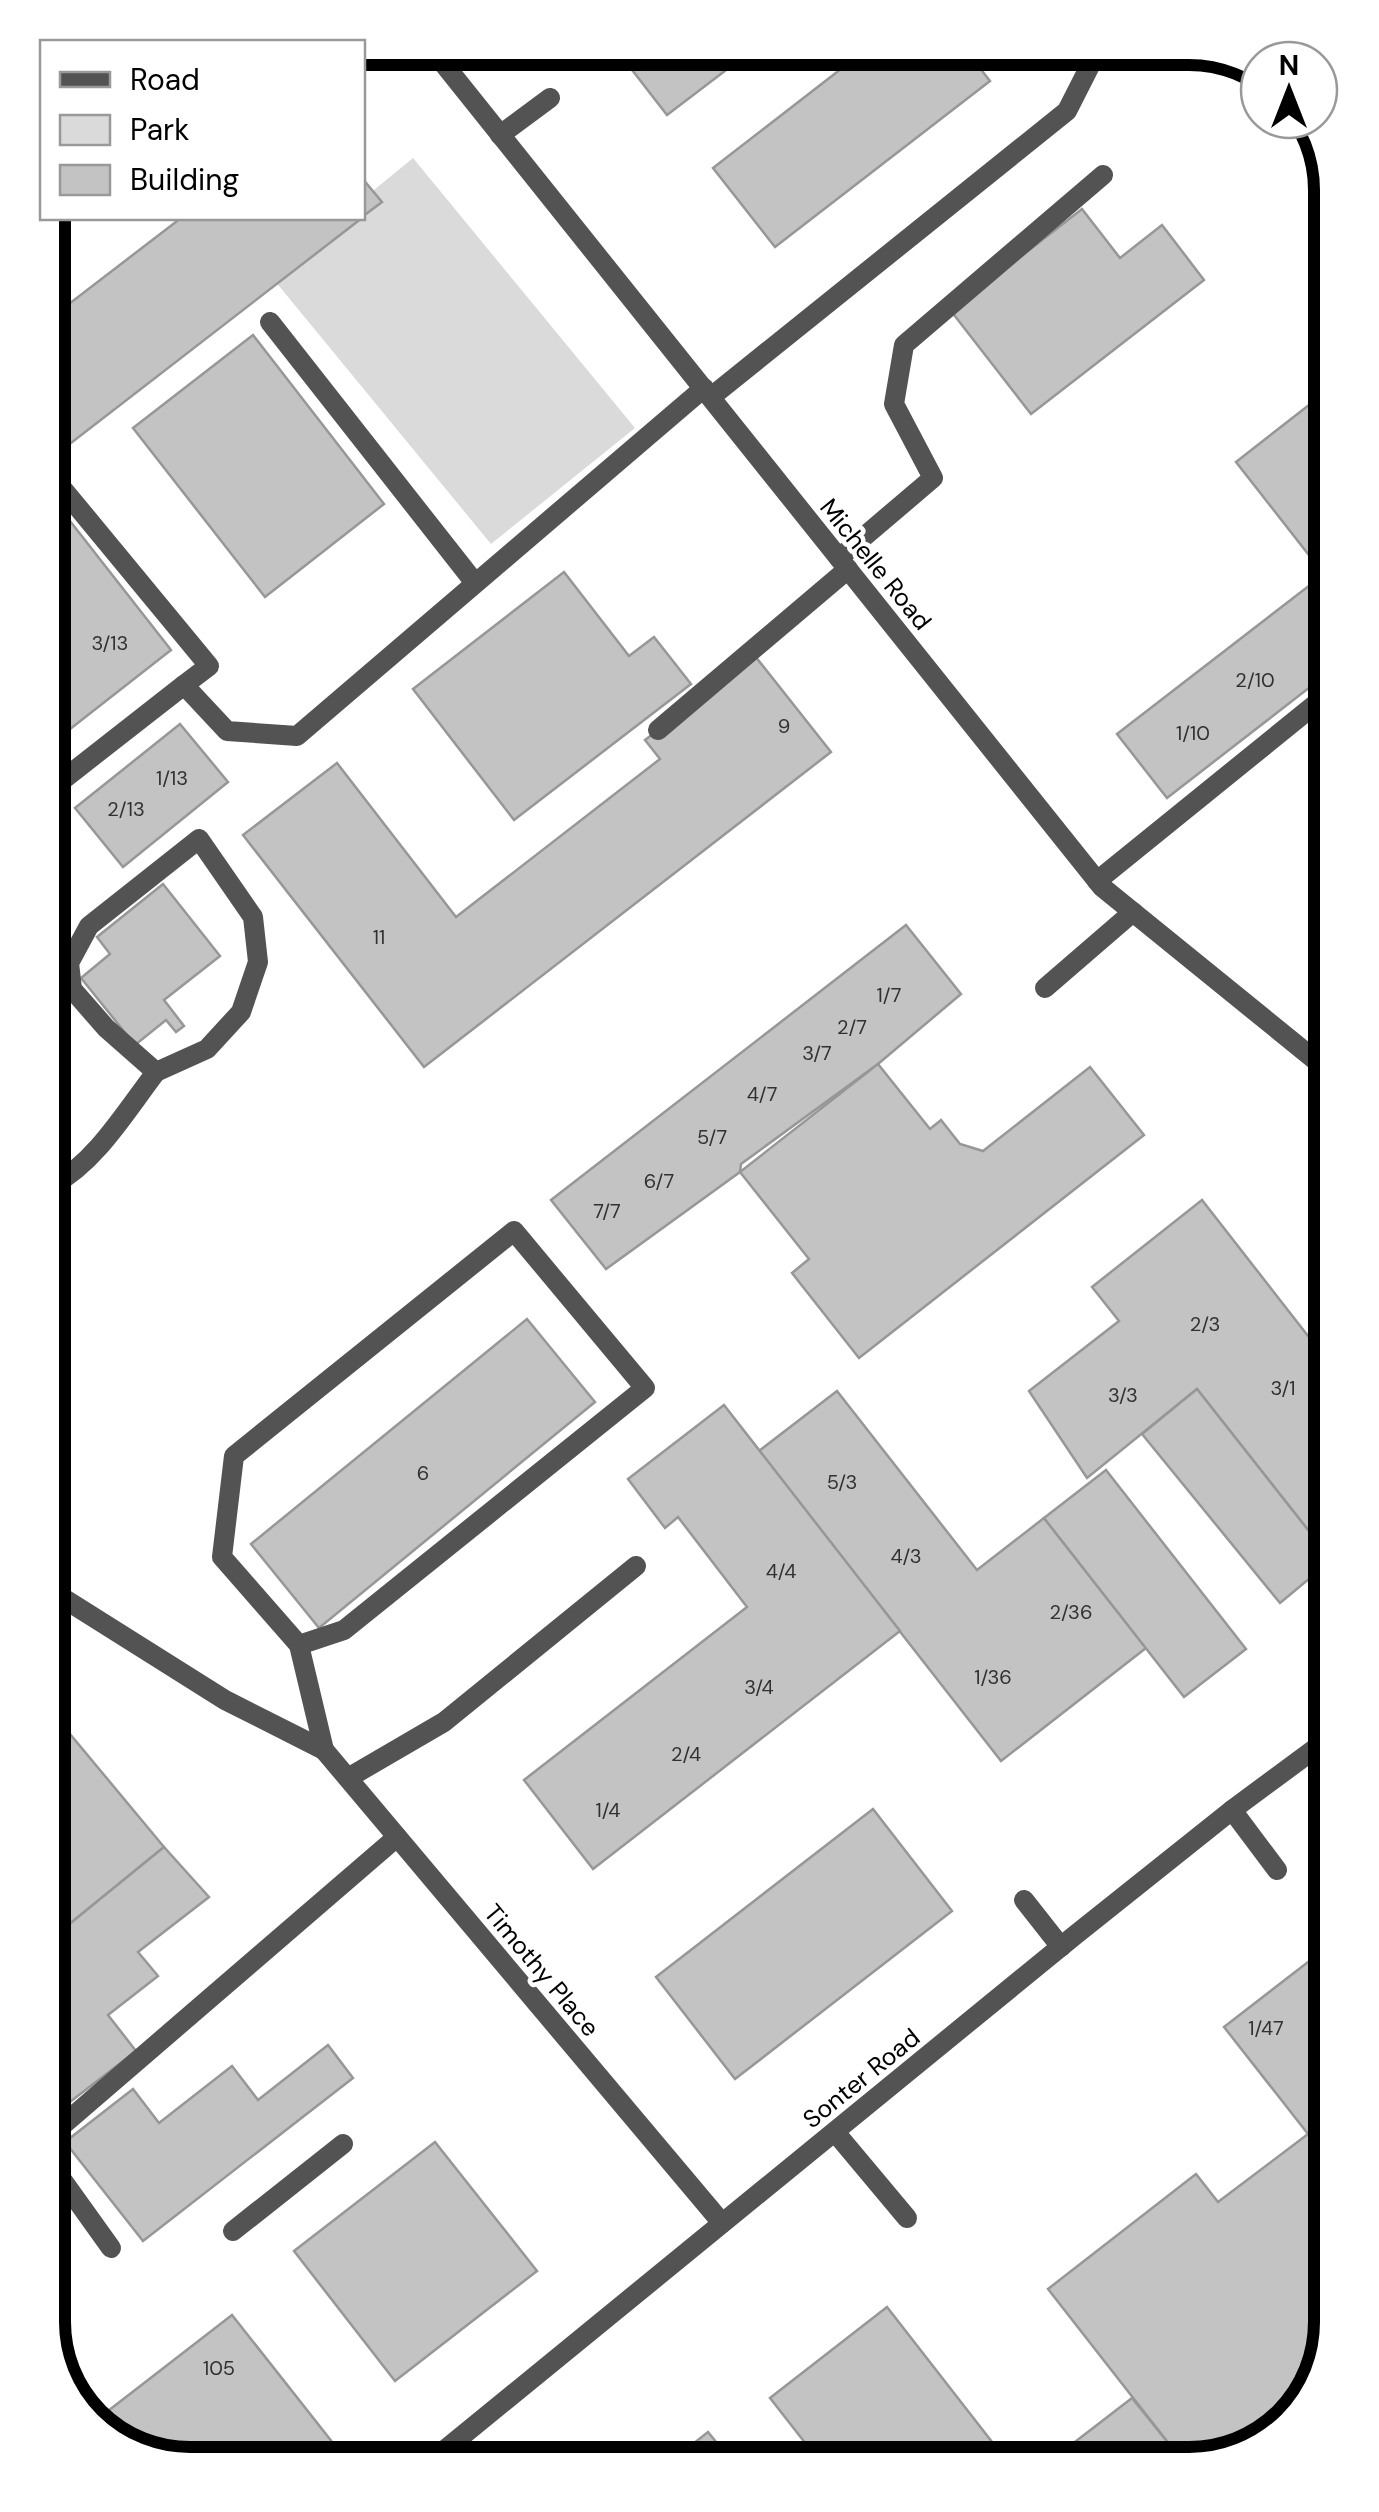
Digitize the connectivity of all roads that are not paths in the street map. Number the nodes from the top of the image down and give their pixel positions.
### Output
1 (444, 65) edge
2 (1090, 65) edge
3 (550, 98) dead end
4 (500, 135) junction
5 (1103, 175) dead end
6 (270, 322) dead end
7 (707, 392) junction
8 (65, 492) edge
9 (844, 564) junction
10 (475, 583) junction
11 (184, 685) junction
12 (1314, 705) edge
13 (658, 730) dead end
14 (65, 778) edge
15 (1097, 881) junction
16 (1133, 912) junction
17 (69, 962) junction
18 (65, 966) edge
19 (1045, 988) dead end
20 (1314, 1059) edge
21 (156, 1072) junction
22 (65, 1178) edge
23 (636, 1566) dead end
24 (65, 1599) edge
25 (299, 1644) junction
26 (1314, 1749) edge
27 (324, 1750) junction
28 (348, 1778) junction
29 (1232, 1810) junction
30 (397, 1836) junction
31 (1277, 1870) dead end
32 (1024, 1900) dead end
33 (1061, 1947) junction
34 (65, 2123) edge
35 (835, 2132) junction
36 (342, 2144) dead end
37 (65, 2184) edge
38 (907, 2218) dead end
39 (722, 2223) junction
40 (233, 2231) dead end
41 (111, 2248) dead end
42 (448, 2447) edge

1 - 4 street, Michelle Road
2 - 7 street
3 - 4 street
4 - 7 street, Michelle Road
5 - 9 street
6 - 10 street
7 - 9 street, Michelle Road
7 - 10 street
8 - 11 street
9 - 13 street
9 - 15 street, Michelle Road
10 - 11 street
11 - 14 street
12 - 15 street
15 - 16 street, Michelle Road
16 - 19 street
16 - 20 street, Michelle Road
17 - 18 street
17 - 21 street
17 - 21 street
21 - 22 street
23 - 28 street
24 - 27 street
25 - 25 street
25 - 27 street
26 - 29 street, Sonter Road
27 - 28 street, Timothy Place
28 - 30 street, Timothy Place
29 - 31 street
29 - 33 street, Sonter Road
30 - 34 street
30 - 39 street, Timothy Place
32 - 33 street
33 - 35 street, Sonter Road
35 - 38 street
35 - 39 street, Sonter Road
36 - 40 street
37 - 41 street
39 - 42 street, Sonter Road

